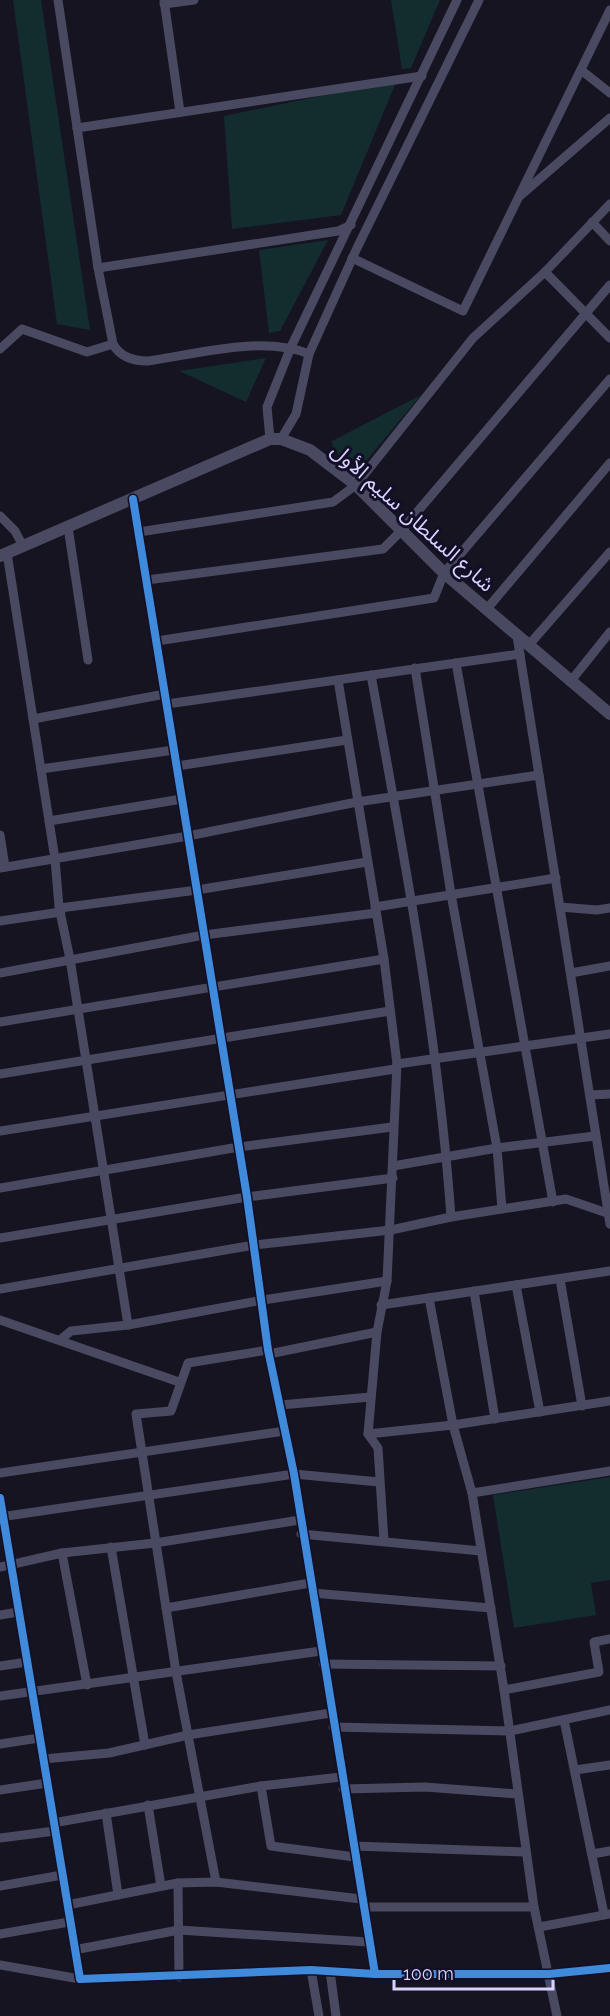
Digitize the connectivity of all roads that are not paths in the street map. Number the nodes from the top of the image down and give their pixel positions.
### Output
1 (58, 0) edge
2 (194, 0) edge
3 (457, 0) edge
4 (479, 0) edge
5 (164, 2) edge
6 (610, 10) edge
7 (581, 70) junction
8 (422, 76) junction
9 (610, 93) edge
10 (180, 112) junction
11 (610, 118) edge
12 (77, 128) junction
13 (518, 197) junction
14 (610, 204) edge
15 (592, 222) junction
16 (351, 225) junction
17 (610, 241) edge
18 (352, 258) junction
19 (98, 268) junction
20 (545, 272) junction
21 (610, 285) edge
22 (585, 312) junction
23 (610, 339) edge
24 (113, 344) junction
25 (291, 347) junction
26 (0, 349) edge
27 (309, 354) junction
28 (610, 379) edge
29 (275, 439) junction
30 (610, 463) edge
31 (356, 485) junction
32 (133, 499) junction
33 (0, 516) edge
34 (68, 527) junction
35 (402, 531) junction
36 (139, 532) junction
37 (23, 546) junction
38 (610, 552) edge
39 (4, 554) edge
40 (444, 573) junction
41 (147, 580) junction
42 (486, 610) junction
43 (610, 632) edge
44 (157, 641) junction
45 (524, 650) junction
46 (88, 660) dead end
47 (456, 663) junction
48 (415, 668) junction
49 (371, 675) junction
50 (338, 680) junction
51 (570, 682) junction
52 (166, 699) junction
53 (610, 714) edge
54 (33, 719) junction
55 (347, 740) junction
56 (174, 750) junction
57 (177, 766) junction
58 (41, 769) junction
59 (539, 774) junction
60 (479, 783) junction
61 (433, 790) junction
62 (393, 796) junction
63 (182, 799) junction
64 (357, 802) junction
65 (49, 821) junction
66 (0, 835) edge
67 (188, 836) junction
68 (55, 859) junction
69 (367, 862) junction
70 (2, 867) edge
71 (556, 878) junction
72 (496, 888) junction
73 (197, 890) junction
74 (451, 894) junction
75 (412, 900) junction
76 (560, 907) junction
77 (610, 908) edge
78 (60, 910) junction
79 (376, 910) junction
80 (0, 921) edge
81 (204, 934) junction
82 (70, 959) junction
83 (384, 959) junction
84 (610, 966) edge
85 (0, 973) edge
86 (571, 973) junction
87 (213, 989) junction
88 (78, 1009) junction
89 (390, 1011) junction
90 (0, 1022) edge
91 (610, 1035) edge
92 (221, 1039) junction
93 (582, 1040) junction
94 (523, 1045) junction
95 (479, 1052) junction
96 (434, 1060) junction
97 (86, 1061) junction
98 (396, 1066) junction
99 (0, 1074) edge
100 (610, 1094) edge
101 (590, 1095) junction
102 (229, 1096) junction
103 (95, 1117) junction
104 (392, 1127) junction
105 (0, 1131) edge
106 (595, 1136) junction
107 (541, 1144) junction
108 (239, 1147) junction
109 (497, 1148) junction
110 (447, 1157) junction
111 (610, 1160) edge
112 (600, 1162) junction
113 (393, 1166) junction
114 (104, 1172) junction
115 (393, 1178) junction
116 (0, 1188) edge
117 (247, 1197) junction
118 (553, 1202) junction
119 (502, 1209) junction
120 (451, 1217) junction
121 (610, 1218) edge
122 (111, 1221) junction
123 (391, 1230) junction
124 (0, 1238) edge
125 (254, 1245) junction
126 (120, 1269) junction
127 (610, 1271) edge
128 (560, 1279) junction
129 (387, 1281) junction
130 (516, 1285) junction
131 (0, 1289) edge
132 (474, 1291) junction
133 (429, 1298) junction
134 (262, 1300) junction
135 (381, 1305) junction
136 (0, 1320) edge
137 (128, 1325) junction
138 (377, 1332) junction
139 (60, 1340) junction
140 (268, 1352) junction
141 (179, 1382) junction
142 (371, 1397) junction
143 (610, 1401) edge
144 (280, 1405) junction
145 (582, 1406) junction
146 (540, 1412) junction
147 (495, 1419) junction
148 (453, 1425) junction
149 (285, 1431) junction
150 (368, 1434) junction
151 (142, 1453) junction
152 (610, 1471) edge
153 (0, 1473) edge
154 (294, 1474) junction
155 (379, 1482) junction
156 (472, 1493) junction
157 (148, 1496) junction
158 (0, 1498) edge
159 (2, 1517) edge
160 (300, 1520) junction
161 (301, 1534) junction
162 (384, 1541) junction
163 (155, 1543) junction
164 (111, 1547) junction
165 (481, 1551) junction
166 (62, 1553) junction
167 (5, 1566) edge
168 (310, 1583) junction
169 (312, 1593) junction
170 (166, 1608) junction
171 (491, 1608) junction
172 (18, 1612) junction
173 (0, 1615) edge
174 (610, 1639) edge
175 (321, 1651) junction
176 (27, 1662) junction
177 (323, 1664) junction
178 (0, 1666) edge
179 (501, 1666) junction
180 (176, 1672) junction
181 (133, 1678) junction
182 (87, 1685) junction
183 (504, 1690) junction
184 (32, 1693) junction
185 (0, 1696) edge
186 (610, 1710) edge
187 (331, 1713) junction
188 (564, 1720) junction
189 (333, 1727) junction
190 (510, 1731) junction
191 (188, 1735) junction
192 (39, 1738) junction
193 (0, 1744) edge
194 (145, 1745) junction
195 (42, 1758) junction
196 (610, 1765) edge
197 (575, 1770) junction
198 (341, 1777) junction
199 (46, 1783) junction
200 (261, 1786) junction
201 (344, 1789) junction
202 (0, 1790) edge
203 (518, 1794) junction
204 (200, 1798) junction
205 (148, 1805) junction
206 (106, 1813) junction
207 (54, 1827) junction
208 (0, 1838) edge
209 (353, 1846) junction
210 (610, 1851) edge
211 (526, 1852) junction
212 (592, 1854) junction
213 (354, 1857) junction
214 (62, 1875) junction
215 (216, 1882) junction
216 (178, 1883) junction
217 (0, 1886) edge
218 (160, 1886) junction
219 (118, 1895) junction
220 (362, 1903) junction
221 (67, 1905) junction
222 (534, 1907) junction
223 (607, 1914) edge
224 (69, 1922) junction
225 (539, 1927) junction
226 (179, 1930) junction
227 (0, 1934) edge
228 (368, 1942) junction
229 (74, 1950) junction
230 (0, 1962) edge
231 (610, 1968) edge
232 (311, 1970) junction
233 (330, 1971) junction
234 (375, 1974) junction
235 (549, 1974) junction
236 (179, 1977) junction
237 (80, 1979) junction
238 (319, 2016) edge
239 (336, 2016) edge
240 (557, 2016) edge

1 - 12 street
2 - 5 street
3 - 8 street
4 - 18 street
5 - 10 street
6 - 7 street
7 - 9 street
7 - 13 street
8 - 10 street
8 - 16 street
10 - 12 street
11 - 13 street
12 - 19 street
13 - 18 street
14 - 15 street
15 - 17 street
15 - 20 street
16 - 19 street
16 - 25 street
18 - 27 street
19 - 24 street
20 - 22 street
20 - 31 street
21 - 22 street
22 - 23 street
22 - 35 street
24 - 25 street
24 - 26 street
25 - 27 street
25 - 29 street
27 - 29 street
28 - 40 street
29 - 31 street, شارع السلطان سليم الأول
29 - 32 street
30 - 42 street
31 - 35 street, شارع السلطان سليم الأول
31 - 36 street
32 - 34 street
32 - 36 street
33 - 37 street
34 - 37 street
34 - 46 street
35 - 40 street, شارع السلطان سليم الأول
35 - 41 street
36 - 41 street
37 - 39 street
38 - 45 street
39 - 54 street
40 - 42 street, شارع السلطان سليم الأول
40 - 44 street
41 - 44 street
42 - 45 street, شارع السلطان سليم الأول
43 - 51 street
44 - 52 street
45 - 47 street
45 - 51 street, شارع السلطان سليم الأول
45 - 59 street
47 - 48 street
47 - 60 street
48 - 49 street
48 - 61 street
49 - 50 street
49 - 62 street
50 - 52 street
50 - 55 street
51 - 53 street, شارع السلطان سليم الأول
52 - 54 street
52 - 56 street
54 - 58 street
55 - 57 street
55 - 64 street
56 - 57 street
56 - 58 street
57 - 63 street
58 - 65 street
59 - 60 street
59 - 71 street
60 - 61 street
60 - 72 street
61 - 62 street
61 - 74 street
62 - 64 street
62 - 75 street
63 - 65 street
63 - 67 street
64 - 67 street
64 - 69 street
65 - 68 street
66 - 70 street
67 - 68 street
67 - 73 street
68 - 70 street
68 - 78 street
69 - 73 street
69 - 79 street
71 - 72 street
71 - 76 street
72 - 74 street
72 - 94 street
73 - 78 street
73 - 81 street
74 - 75 street
74 - 95 street
75 - 79 street
75 - 96 street
76 - 77 street
76 - 86 street
78 - 80 street
78 - 82 street
79 - 81 street
79 - 83 street
81 - 82 street
81 - 87 street
82 - 85 street
82 - 88 street
83 - 87 street
83 - 89 street
84 - 86 street
86 - 93 street
87 - 88 street
87 - 92 street
88 - 90 street
88 - 97 street
89 - 92 street
89 - 98 street
91 - 93 street
92 - 97 street
92 - 102 street
93 - 94 street
93 - 101 street
94 - 95 street
94 - 107 street
95 - 96 street
95 - 109 street
96 - 98 street
96 - 110 street
97 - 99 street
97 - 103 street
98 - 102 street
98 - 104 street
100 - 101 street
101 - 106 street
102 - 103 street
102 - 108 street
103 - 105 street
103 - 114 street
104 - 108 street
104 - 113 street
106 - 107 street
106 - 112 street
107 - 109 street
107 - 118 street
108 - 114 street
108 - 117 street
109 - 110 street
109 - 119 street
110 - 113 street
110 - 120 street
111 - 112 street
112 - 121 street
113 - 115 street
114 - 116 street
114 - 122 street
115 - 117 street
115 - 123 street
117 - 122 street
117 - 125 street
118 - 119 street
118 - 121 street
119 - 120 street
120 - 123 street
122 - 124 street
122 - 126 street
123 - 125 street
123 - 129 street
125 - 126 street
125 - 134 street
126 - 131 street
126 - 137 street
127 - 128 street
128 - 130 street
128 - 145 street
129 - 134 street
129 - 135 street
130 - 132 street
130 - 146 street
132 - 133 street
132 - 147 street
133 - 135 street
133 - 148 street
134 - 137 street
134 - 140 street
135 - 138 street
136 - 139 street
137 - 139 street
138 - 140 street
138 - 142 street
139 - 141 street
140 - 141 street
140 - 144 street
141 - 151 street
142 - 144 street
142 - 150 street
143 - 145 street
144 - 149 street
145 - 146 street
146 - 147 street
147 - 148 street
148 - 150 street
148 - 156 street
149 - 151 street
149 - 154 street
150 - 155 street
151 - 153 street
151 - 157 street
152 - 156 street
154 - 155 street
154 - 157 street
154 - 160 street
155 - 162 street
156 - 165 street
157 - 159 street
157 - 163 street
158 - 159 street
159 - 167 street
160 - 161 street
160 - 163 street
161 - 162 street
161 - 168 street
162 - 165 street
163 - 164 street
163 - 170 street
164 - 166 street
164 - 181 street
165 - 171 street
166 - 167 street
166 - 182 street
167 - 172 street
168 - 169 street
168 - 170 street
169 - 171 street
169 - 175 street
170 - 180 street
171 - 179 street
172 - 173 street
172 - 176 street
174 - 183 street
175 - 177 street
175 - 180 street
176 - 178 street
176 - 184 street
177 - 179 street
177 - 187 street
179 - 183 street
180 - 181 street
180 - 191 street
181 - 182 street
181 - 194 street
182 - 184 street
183 - 190 street
184 - 185 street
184 - 192 street
186 - 188 street
187 - 189 street
187 - 191 street
188 - 190 street
188 - 197 street
189 - 190 street
189 - 198 street
190 - 203 street
191 - 194 street
191 - 204 street
192 - 193 street
192 - 195 street
194 - 195 street
195 - 199 street
196 - 197 street
197 - 212 street
198 - 200 street
198 - 201 street
199 - 202 street
199 - 207 street
200 - 204 street
200 - 213 street
201 - 203 street
201 - 209 street
203 - 211 street
204 - 205 street
204 - 215 street
205 - 206 street
205 - 218 street
206 - 207 street
206 - 219 street
207 - 208 street
207 - 214 street
209 - 211 street
209 - 213 street
210 - 212 street
211 - 222 street
212 - 223 street
213 - 220 street
214 - 217 street
214 - 221 street
215 - 216 street
215 - 220 street
216 - 218 street
216 - 226 street
218 - 219 street
219 - 221 street
220 - 222 street
220 - 228 street
221 - 224 street
222 - 225 street
223 - 225 street
224 - 227 street
224 - 229 street
225 - 235 street
226 - 228 street
226 - 229 street
226 - 236 street
228 - 234 street
229 - 237 street
230 - 237 street
231 - 235 street
232 - 233 street
232 - 236 street
232 - 238 street
233 - 234 street
233 - 239 street
234 - 235 street
235 - 240 street
236 - 237 street

